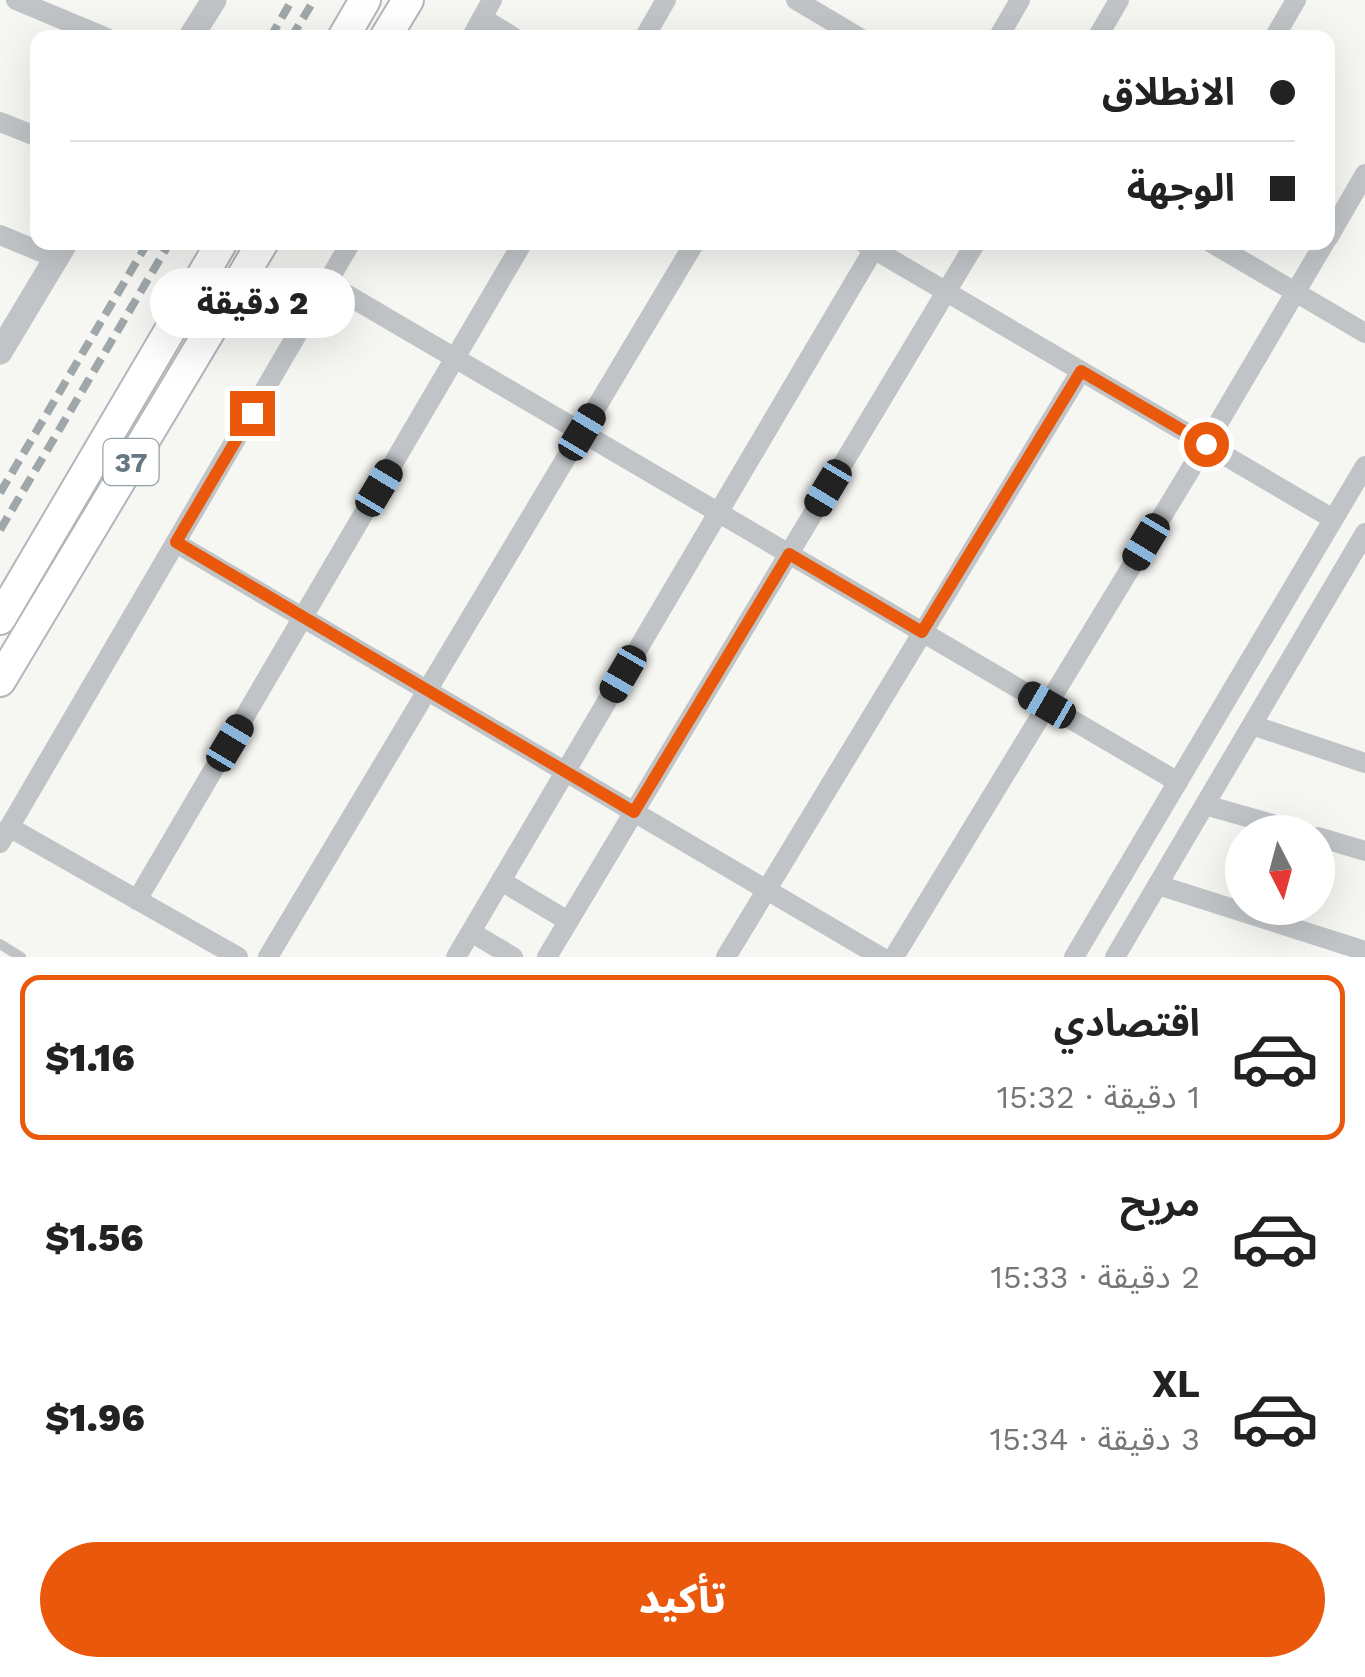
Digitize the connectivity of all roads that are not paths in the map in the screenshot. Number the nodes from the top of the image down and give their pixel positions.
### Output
1 (16, 0) edge
2 (214, 0) edge
3 (365, 0) edge
4 (408, 0) edge
5 (666, 0) edge
6 (796, 0) edge
7 (1020, 0) edge
8 (1119, 0) edge
9 (1296, 0) edge
10 (829, 8) edge
11 (487, 9) edge
12 (88, 30) edge
13 (195, 30) edge
14 (348, 30) edge
15 (391, 30) edge
16 (507, 30) edge
17 (649, 30) edge
18 (852, 30) edge
19 (1003, 30) edge
20 (1102, 30) edge
21 (1279, 30) edge
22 (0, 122) edge
23 (30, 134) edge
24 (1365, 174) edge
25 (1335, 225) edge
26 (0, 235) edge
27 (30, 242) edge
28 (61, 250) edge
29 (217, 250) edge
30 (258, 250) edge
31 (346, 250) edge
32 (518, 250) edge
33 (690, 250) edge
34 (869, 250) edge
35 (880, 250) edge
36 (971, 250) edge
37 (1224, 250) edge
38 (1320, 250) edge
39 (327, 284) junction
40 (946, 292) junction
41 (1295, 292) junction
42 (1365, 334) edge
43 (0, 352) edge
44 (455, 358) junction
45 (1081, 371) junction
46 (582, 432) junction
47 (1206, 444) junction
48 (1365, 466) edge
49 (718, 512) junction
50 (1333, 519) junction
51 (1365, 533) edge
52 (176, 542) junction
53 (789, 554) junction
54 (303, 618) junction
55 (0, 619) edge
56 (922, 632) junction
57 (0, 682) edge
58 (428, 690) junction
59 (1047, 705) junction
60 (1252, 725) junction
61 (1365, 763) edge
62 (566, 772) junction
63 (1178, 782) junction
64 (1205, 805) junction
65 (634, 812) junction
66 (1241, 815) edge
67 (5, 835) edge
68 (1335, 842) edge
69 (1365, 850) edge
70 (501, 881) junction
71 (1158, 885) junction
72 (766, 890) junction
73 (138, 900) junction
74 (568, 922) junction
75 (471, 932) junction
76 (0, 944) edge
77 (1365, 950) edge
78 (21, 957) edge
79 (238, 957) edge
80 (268, 957) edge
81 (456, 957) edge
82 (513, 957) edge
83 (547, 957) edge
84 (726, 957) edge
85 (881, 957) edge
86 (894, 957) edge
87 (1074, 957) edge
88 (1115, 957) edge

1 - 12 street
2 - 13 street
3 - 14 main road
4 - 15 main road
5 - 17 street
6 - 10 street
7 - 19 street
8 - 20 street
9 - 21 street
10 - 18 street
11 - 16 street
22 - 23 street
24 - 25 street
26 - 27 street
28 - 43 street
29 - 55 main road, 37
30 - 57 main road, 37
31 - 39 street
32 - 44 street
33 - 46 street
34 - 49 street
35 - 40 street
36 - 40 street
37 - 41 street
38 - 41 street
39 - 44 street
39 - 52 street
40 - 45 street
40 - 53 street
41 - 42 street
41 - 47 street
44 - 46 street
44 - 54 street
45 - 47 street
45 - 56 street
46 - 49 street
46 - 58 street
47 - 50 street
47 - 59 street
48 - 50 street
49 - 53 street
49 - 62 street
50 - 63 street
51 - 60 street
52 - 54 street
52 - 67 street
53 - 56 street
53 - 65 street
54 - 58 street
54 - 73 street
56 - 59 street
56 - 72 street
58 - 62 street
58 - 80 street
59 - 63 street
59 - 86 street
60 - 61 street
60 - 64 street
62 - 65 street
62 - 70 street
63 - 87 street
64 - 66 street
64 - 71 street
65 - 72 street
65 - 74 street
67 - 73 street
68 - 69 street
70 - 74 street
70 - 75 street
71 - 77 street
71 - 88 street
72 - 84 street
72 - 85 street
73 - 79 street
74 - 83 street
75 - 81 street
75 - 82 street
76 - 78 lane

